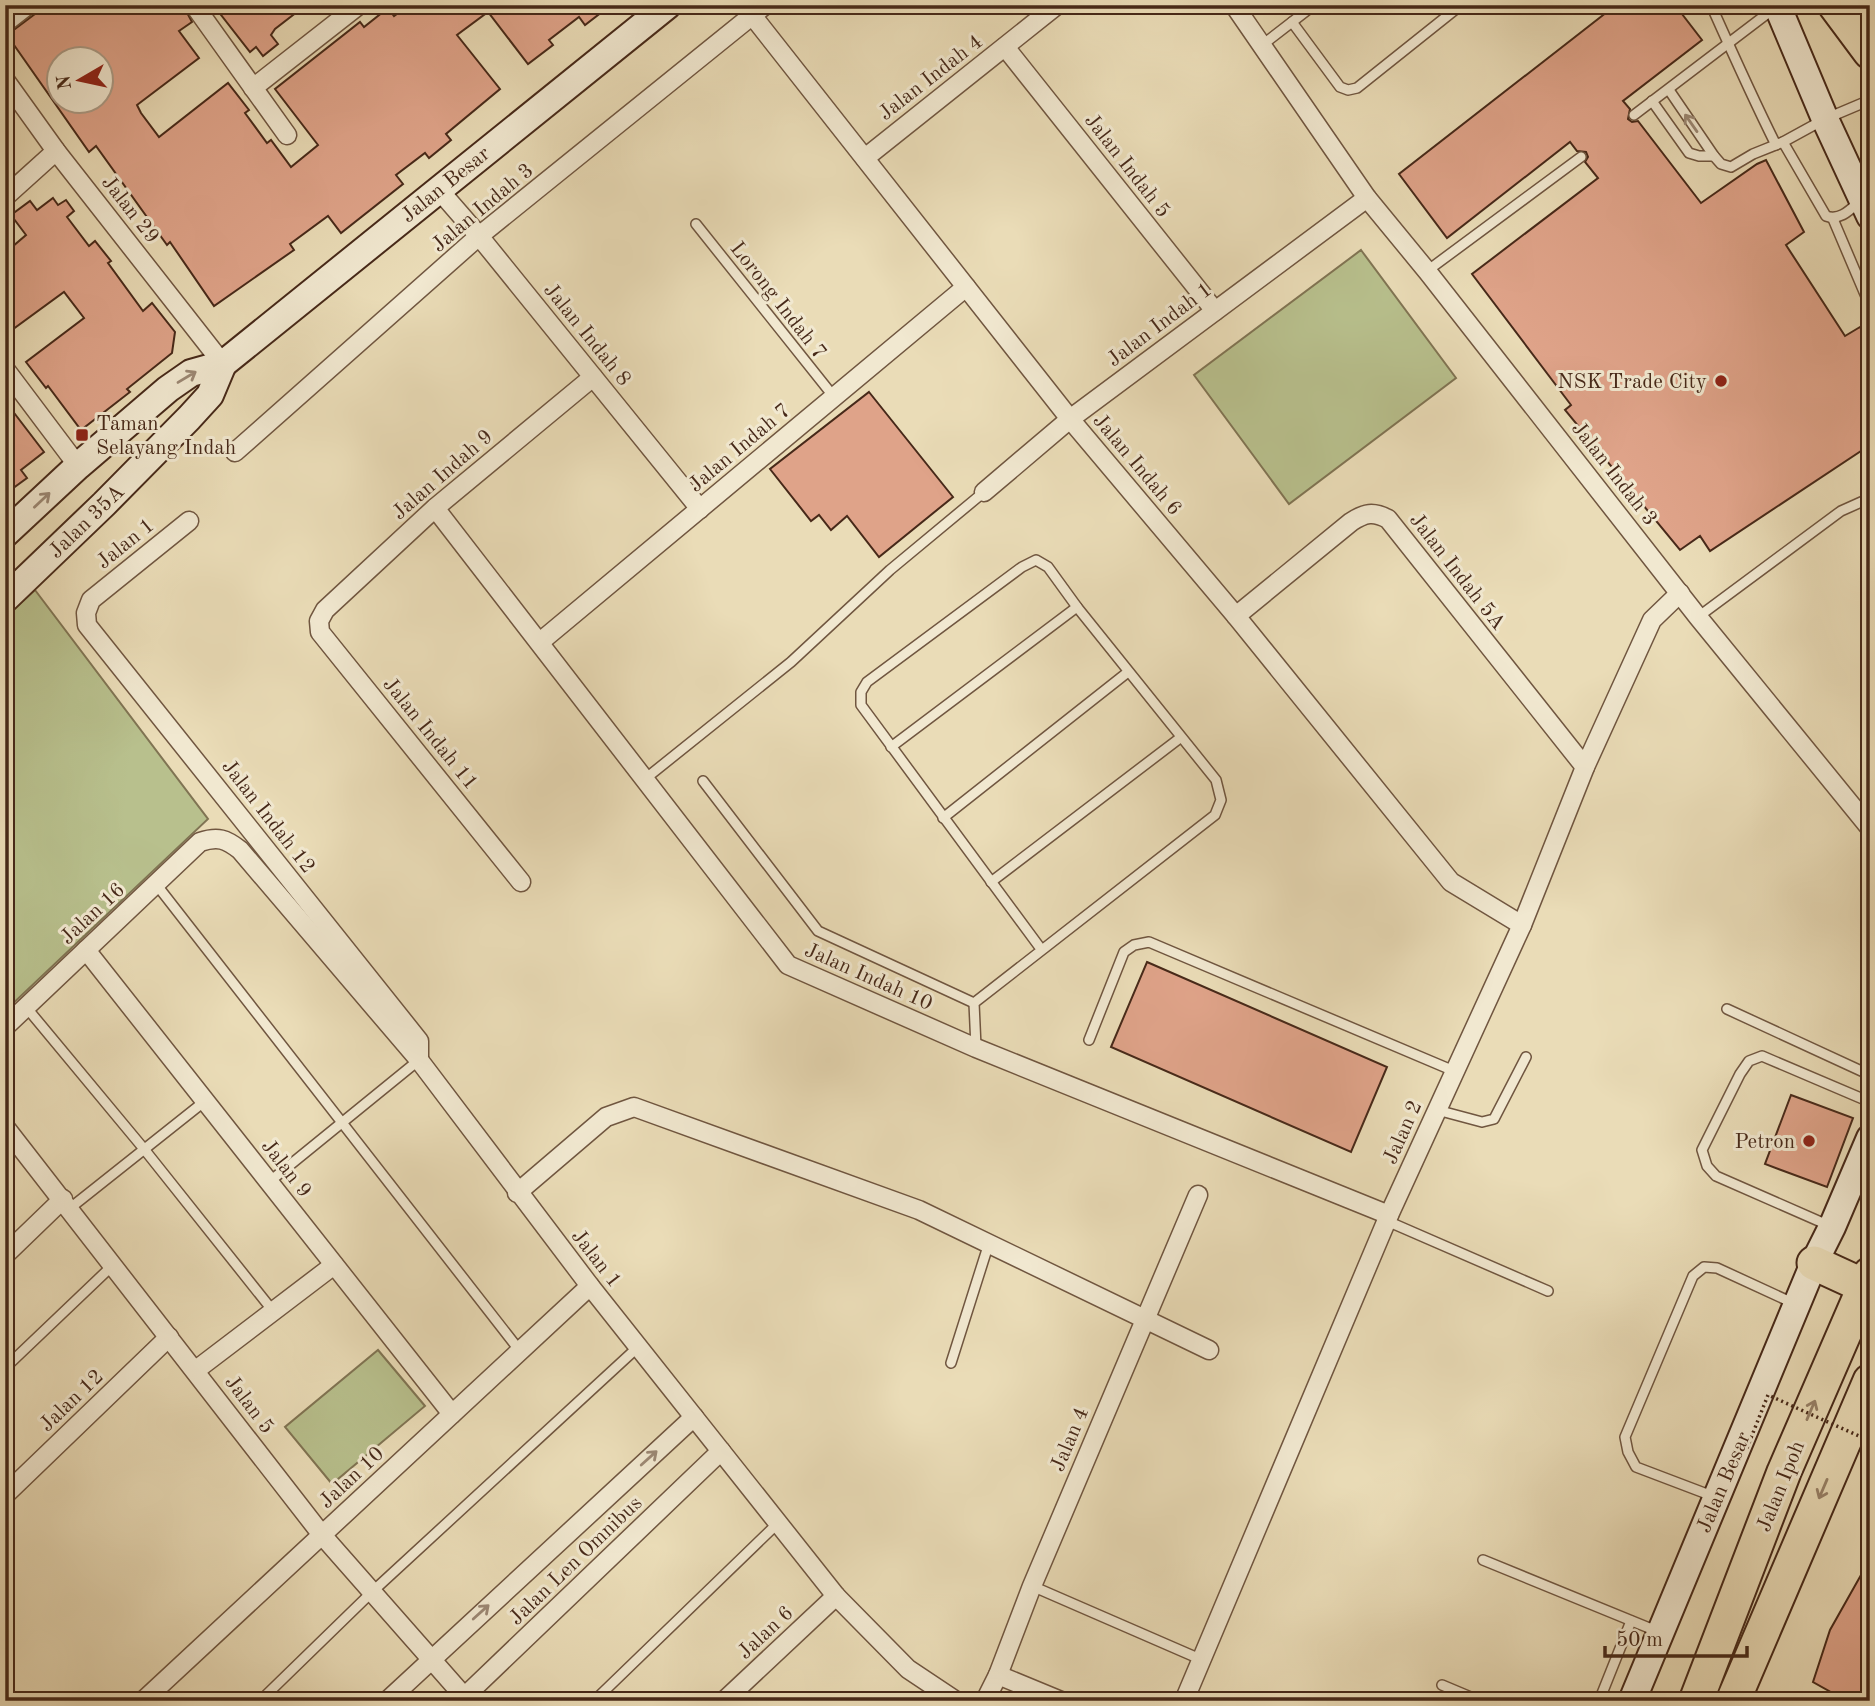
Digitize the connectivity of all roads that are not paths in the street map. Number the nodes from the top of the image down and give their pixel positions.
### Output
1 (28, 5) edge
2 (194, 5) edge
3 (359, 5) edge
4 (668, 5) edge
5 (1057, 5) edge
6 (1234, 5) edge
7 (1314, 5) edge
8 (1461, 5) edge
9 (1711, 5) edge
10 (1835, 5) edge
11 (1778, 6) edge
12 (754, 9) edge
13 (1292, 22) junction
14 (5, 23) edge
15 (1728, 43) junction
16 (1261, 46) junction
17 (1005, 47) junction
18 (1870, 52) edge
19 (5, 80) edge
20 (253, 88) junction
21 (1669, 90) junction
22 (1870, 100) edge
23 (1652, 101) junction
24 (1634, 115) dead end
25 (1825, 119) junction
26 (286, 135) dead end
27 (1779, 144) junction
28 (56, 151) junction
29 (1714, 156) junction
30 (865, 158) junction
31 (1581, 158) dead end
32 (439, 190) junction
33 (5, 197) edge
34 (1367, 198) junction
35 (1866, 208) edge
36 (1833, 219) junction
37 (696, 224) dead end
38 (480, 236) junction
39 (1427, 271) junction
40 (966, 287) junction
41 (1870, 306) edge
42 (1214, 311) junction
43 (223, 364) junction
44 (5, 369) edge
45 (593, 377) junction
46 (834, 397) junction
47 (1070, 419) junction
48 (235, 452) dead end
49 (78, 466) junction
50 (984, 492) joint
51 (1870, 498) edge
52 (435, 508) junction
53 (700, 509) junction
54 (189, 521) dead end
55 (5, 534) edge
56 (1680, 593) junction
57 (5, 599) edge
58 (91, 600) joint
59 (1077, 607) junction
60 (325, 610) joint
61 (1236, 616) junction
62 (1698, 617) junction
63 (540, 642) junction
64 (1128, 672) junction
65 (1180, 738) junction
66 (891, 747) junction
67 (1585, 767) junction
68 (645, 779) junction
69 (703, 780) dead end
70 (943, 818) junction
71 (1870, 828) edge
72 (212, 838) joint
73 (521, 882) dead end
74 (991, 882) junction
75 (156, 884) junction
76 (1522, 925) junction
77 (1041, 949) junction
78 (86, 950) junction
79 (974, 1003) junction
80 (26, 1007) junction
81 (1727, 1009) dead end
82 (5, 1027) edge
83 (1089, 1040) dead end
84 (976, 1048) junction
85 (1526, 1056) dead end
86 (419, 1060) junction
87 (1454, 1071) junction
88 (1870, 1075) edge
89 (205, 1101) junction
90 (1870, 1102) edge
91 (1437, 1110) junction
92 (343, 1122) junction
93 (5, 1127) edge
94 (1870, 1139) edge
95 (144, 1149) junction
96 (269, 1182) junction
97 (517, 1193) junction
98 (1198, 1195) dead end
99 (66, 1204) junction
100 (1388, 1218) junction
101 (1832, 1227) junction
102 (989, 1242) junction
103 (5, 1255) edge
104 (1814, 1263) junction
105 (113, 1265) junction
106 (334, 1265) junction
107 (1867, 1280) edge
108 (590, 1286) junction
109 (1548, 1291) dead end
110 (1797, 1305) junction
111 (273, 1311) junction
112 (1144, 1319) junction
113 (169, 1337) junction
114 (638, 1347) junction
115 (1209, 1350) dead end
116 (520, 1351) junction
117 (951, 1363) dead end
118 (5, 1368) edge
119 (196, 1370) junction
120 (1870, 1381) edge
121 (452, 1414) junction
122 (694, 1417) junction
123 (721, 1451) junction
124 (5, 1495) edge
125 (1717, 1498) junction
126 (778, 1523) junction
127 (1805, 1532) junction
128 (322, 1535) junction
129 (1483, 1560) dead end
130 (1749, 1565) junction
131 (1032, 1586) junction
132 (372, 1592) junction
133 (836, 1596) junction
134 (1631, 1621) junction
135 (1660, 1633) junction
136 (430, 1658) junction
137 (1200, 1660) junction
138 (998, 1675) junction
139 (1442, 1685) dead end
140 (464, 1699) edge
141 (143, 1701) edge
142 (260, 1701) edge
143 (387, 1701) edge
144 (594, 1701) edge
145 (724, 1701) edge
146 (956, 1701) edge
147 (985, 1701) edge
148 (1061, 1701) edge
149 (1184, 1701) edge
150 (1480, 1701) edge
151 (1600, 1701) edge
152 (1632, 1701) edge
153 (1684, 1701) edge
154 (1696, 1701) edge
155 (1733, 1701) edge
156 (1744, 1701) edge

1 - 14 street
2 - 20 street
3 - 20 street
4 - 32 street, Jalan Besar
5 - 17 street, Jalan Indah 4
6 - 16 street, Jalan Indah 3
7 - 13 lane
8 - 13 lane
9 - 15 lane
10 - 18 highway
11 - 15 lane
11 - 25 street
12 - 30 street, Jalan Indah 6
12 - 38 street, Jalan Indah 3
13 - 16 lane
15 - 21 lane
15 - 27 lane
16 - 34 street, Jalan Indah 3
17 - 30 street, Jalan Indah 4
17 - 42 street, Jalan Indah 5
19 - 28 street, Jalan 29
20 - 26 street
21 - 23 lane
29 -> 21 lane
22 - 25 lane
23 - 24 lane
23 - 29 lane
25 - 27 lane
25 - 35 street
27 - 29 lane
27 - 36 lane
28 - 33 street
28 - 43 street, Jalan 29
30 - 40 street, Jalan Indah 6
31 - 39 lane
32 - 38 street, Jalan Indah 8
32 - 43 street, Jalan Besar
34 - 39 street, Jalan Indah 3
34 - 42 street, Jalan Indah 1
35 - 36 lane
36 - 41 lane
37 - 46 lane, Lorong Indah 7
38 - 45 street, Jalan Indah 8
38 - 48 street, Jalan Indah 3
39 - 56 street, Jalan Indah 3
40 - 46 street, Jalan Indah 7
40 - 47 street, Jalan Indah 6
42 - 47 street, Jalan Indah 1
49 -> 43 street
43 - 57 street, Jalan 35A
44 - 49 street
45 - 52 street, Jalan Indah 9
45 - 53 street, Jalan Indah 8
46 - 53 street, Jalan Indah 7
47 - 50 street, Jalan Indah 1
47 - 61 street, Jalan Indah 6
55 -> 49 street
50 - 68 lane
51 - 62 lane
52 - 60 street, Jalan Indah 9
52 - 63 street, Jalan Indah 10
53 - 63 street, Jalan Indah 7
54 - 58 street, Jalan 1
56 - 62 street, Jalan Indah 3
56 - 67 street, Jalan 2
58 - 86 street, Jalan Indah 12
59 - 64 lane
59 - 66 lane
59 - 66 lane
60 - 73 street, Jalan Indah 11
61 - 67 street, Jalan Indah 5A
61 - 76 street, Jalan Indah 6
62 - 71 street, Jalan Indah 3
63 - 68 street, Jalan Indah 10
64 - 65 lane
64 - 70 lane
65 - 74 lane
65 - 77 lane
66 - 70 lane
67 - 76 street, Jalan 2
68 - 84 street, Jalan Indah 10
69 - 79 lane
70 - 74 lane
72 - 75 street, Jalan 16
72 - 86 street, Jalan 1
74 - 77 lane
75 - 78 street, Jalan 16
75 - 92 lane
76 - 87 street, Jalan 2
77 - 79 lane
78 - 80 street, Jalan 16
78 - 89 street, Jalan 9
79 - 84 lane
80 - 82 street, Jalan 16
80 - 95 lane
81 - 88 lane
83 - 87 lane
84 - 100 street, Jalan Indah 10
85 - 91 lane
86 - 92 lane
86 - 97 street, Jalan 1
87 - 91 street, Jalan 2
89 - 95 lane
89 - 96 street, Jalan 9
90 - 101 lane
91 - 100 street, Jalan 2
92 - 96 lane
92 - 116 lane
93 - 99 street, Jalan 5
94 - 101 street, Jalan Besar
95 - 99 lane
95 - 111 lane
96 - 106 street, Jalan 9
97 - 102 street
97 - 108 street, Jalan 1
98 - 112 street, Jalan 4
99 - 103 street
99 - 105 street, Jalan 5
100 - 109 lane
100 - 137 street, Jalan 2
101 - 104 street, Jalan Besar
102 - 112 street
102 - 117 lane
104 - 107 highway
104 - 110 street, Jalan Besar
105 - 113 street, Jalan 5
105 - 118 lane
106 - 111 street
106 - 121 street, Jalan 9
130 -> 107 highway, Jalan Ipoh
108 - 114 street, Jalan 1
108 - 116 street, Jalan 10
110 - 125 street, Jalan Besar
110 - 125 lane
111 - 119 street
112 - 115 street
112 - 131 street, Jalan 4
113 - 119 street, Jalan 5
113 - 124 street, Jalan 12
114 - 122 street, Jalan 1
114 - 132 lane
116 - 121 street, Jalan 10
119 - 128 street, Jalan 5
120 -> 127 highway, Jalan Ipoh
121 - 128 street, Jalan 10
122 - 123 street, Jalan 1
136 -> 122 street
123 - 126 street, Jalan 1
123 - 140 street, Jalan Len Omnibus
125 - 135 street, Jalan Besar
126 - 133 street, Jalan 1
126 - 144 lane
127 - 155 highway, Jalan Ipoh
127 - 156 highway
128 - 132 street, Jalan 5
128 - 141 street, Jalan 10
129 - 134 lane
130 - 153 highway
130 - 154 highway, Jalan Ipoh
131 - 137 lane
131 - 138 street, Jalan 4
132 - 136 street, Jalan 5
132 - 142 lane
133 - 145 street, Jalan 6
133 - 146 street, Jalan 1
134 - 135 lane
134 - 151 lane
135 - 152 street, Jalan Besar
136 - 140 street, Jalan 5
136 - 143 street
137 - 149 street, Jalan 2
138 - 147 street, Jalan 4
138 - 148 street
139 - 150 lane

